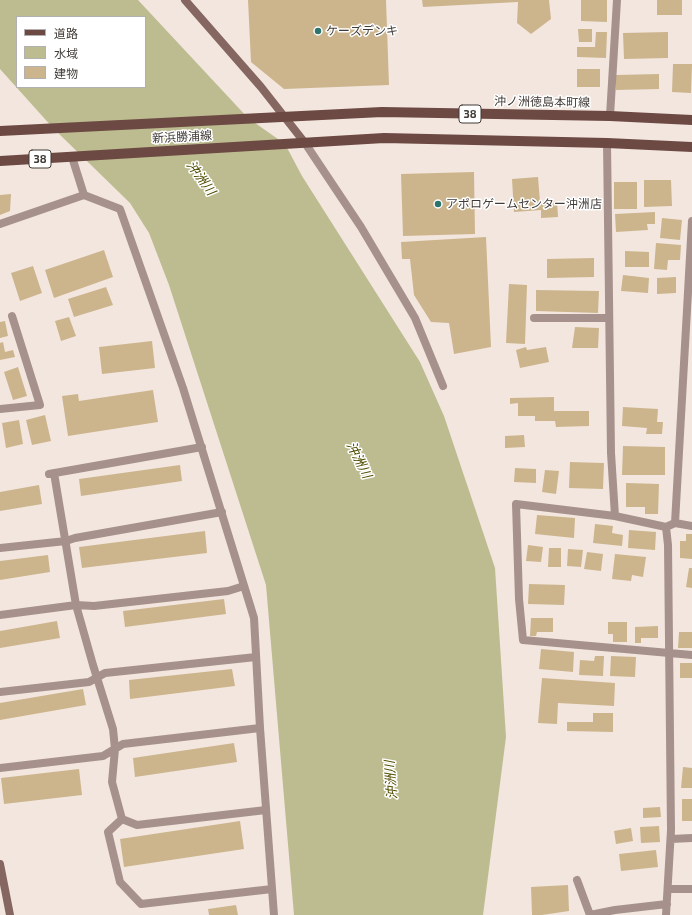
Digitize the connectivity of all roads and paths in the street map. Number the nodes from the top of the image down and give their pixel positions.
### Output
1 (185, 0) edge
2 (617, 0) edge
3 (610, 116) junction
4 (284, 117) junction
5 (248, 118) joint
6 (692, 120) edge
7 (0, 131) edge
8 (305, 143) junction
9 (607, 143) junction
10 (692, 147) edge
11 (76, 156) junction
12 (0, 161) edge
13 (84, 195) junction
14 (692, 221) edge
15 (0, 224) edge
16 (12, 316) dead end
17 (534, 318) dead end
18 (609, 318) junction
19 (443, 386) dead end
20 (0, 409) edge
21 (202, 447) junction
22 (222, 512) junction
23 (615, 516) junction
24 (675, 523) junction
25 (692, 526) edge
26 (666, 527) junction
27 (66, 541) junction
28 (0, 548) edge
29 (244, 586) junction
30 (76, 605) junction
31 (0, 614) edge
32 (670, 653) junction
33 (692, 655) edge
34 (256, 657) junction
35 (97, 678) junction
36 (0, 692) edge
37 (260, 728) junction
38 (115, 749) junction
39 (0, 768) edge
40 (266, 810) junction
41 (122, 819) junction
42 (671, 838) junction
43 (692, 838) edge
44 (0, 864) edge
45 (577, 880) dead end
46 (272, 889) junction
47 (668, 889) junction
48 (692, 889) edge
49 (667, 904) junction
50 (10, 915) edge
51 (274, 915) edge
52 (590, 915) edge
53 (666, 915) edge

1 - 4 street
2 - 3 street
3 - 4 main road, 沖ノ洲徳島本町線 / 38
3 - 6 main road, 沖ノ洲徳島本町線 / 38
4 - 5 main road, 沖ノ洲徳島本町線 / 38
4 - 8 street
5 - 7 main road, 新浜勝浦線 / 38
8 - 9 main road, 38
8 - 11 main road, 新浜勝浦線 / 38
8 - 19 street
9 - 10 main road, 38
9 - 18 street
11 - 12 main road, 38
11 - 13 street
13 - 15 street
13 - 21 street
14 - 24 street
16 - 20 street
17 - 18 street
18 - 23 street
21 - 22 street
21 - 27 street
22 - 27 street
22 - 29 street
23 - 26 street
23 - 32 street
24 - 25 street
24 - 26 street
26 - 32 street
27 - 28 street
27 - 30 street
29 - 30 street
29 - 34 street
30 - 31 street
30 - 35 street
32 - 33 street
32 - 42 street
34 - 35 street
34 - 37 street
35 - 36 street
35 - 38 street
37 - 38 street
37 - 40 street
38 - 39 street
38 - 41 street
40 - 41 street
40 - 46 street
41 - 46 street
42 - 43 street
42 - 47 street
44 - 50 street
45 - 52 street
46 - 51 street
47 - 48 street
47 - 49 street
49 - 52 street
49 - 53 street

